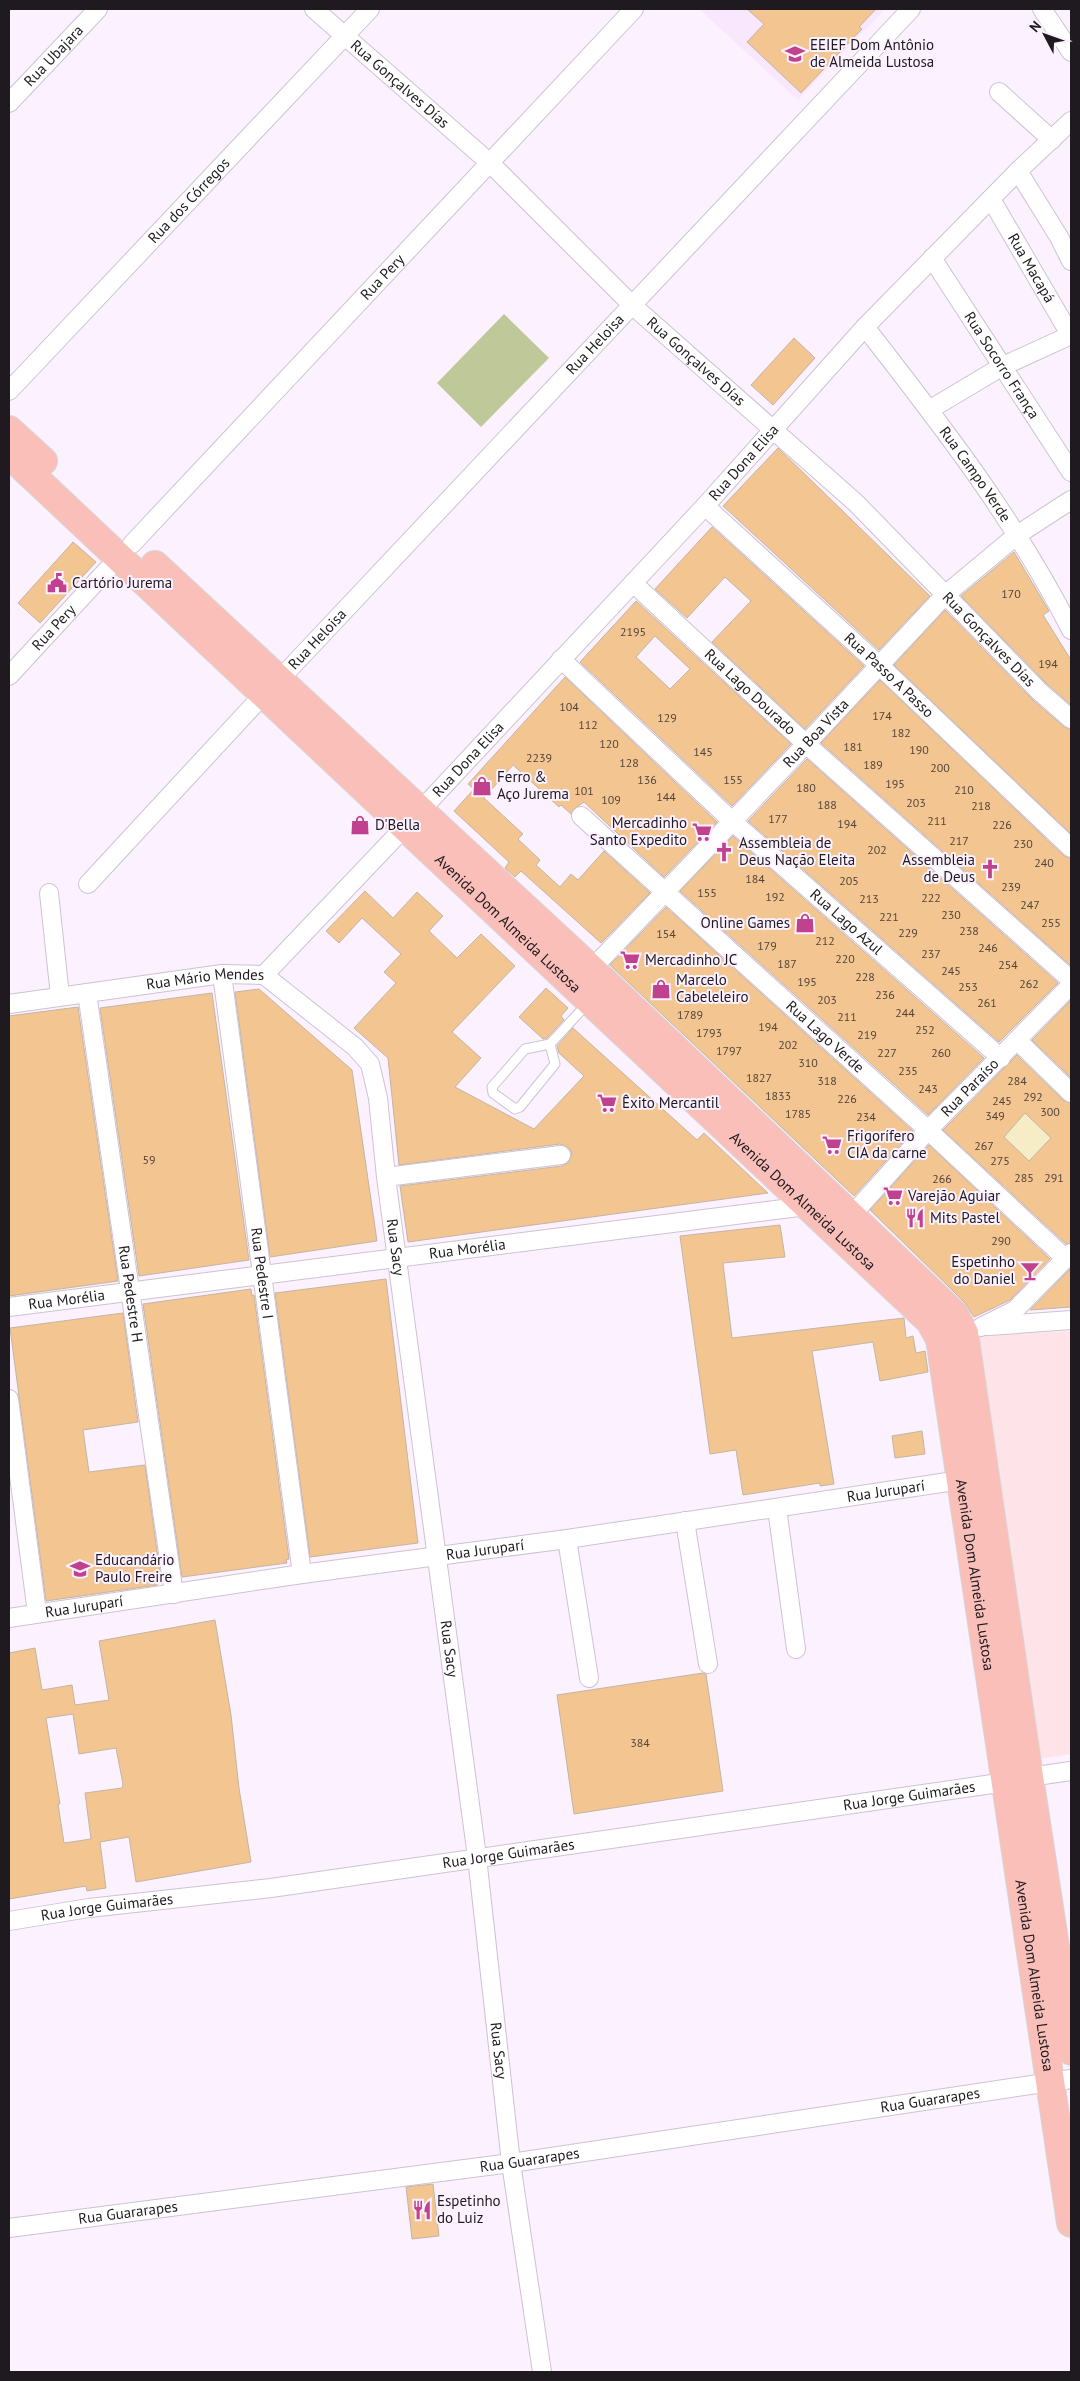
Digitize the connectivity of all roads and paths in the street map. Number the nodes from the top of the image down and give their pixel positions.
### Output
1 (98, 9) edge
2 (314, 9) edge
3 (370, 9) edge
4 (634, 9) edge
5 (911, 9) edge
6 (1042, 9) edge
7 (344, 37) junction
8 (1071, 52) edge
9 (999, 92) dead end
10 (9, 102) edge
11 (1071, 120) edge
12 (1052, 140) junction
13 (490, 163) junction
14 (1018, 171) junction
15 (991, 199) junction
16 (932, 258) junction
17 (1071, 261) edge
18 (632, 305) junction
19 (865, 327) junction
20 (1071, 335) edge
21 (1001, 367) junction
22 (9, 391) edge
23 (929, 410) junction
24 (773, 429) junction
25 (9, 430) edge
26 (9, 454) edge
27 (1071, 472) edge
28 (1071, 500) edge
29 (705, 506) junction
30 (1017, 535) junction
31 (125, 550) junction
32 (633, 583) junction
33 (945, 595) junction
34 (1067, 609) edge
35 (1071, 630) edge
36 (561, 659) junction
37 (879, 665) junction
38 (9, 676) edge
39 (271, 687) junction
40 (1071, 719) edge
41 (806, 744) junction
42 (581, 816) dead end
43 (414, 818) junction
44 (733, 822) junction
45 (1071, 848) edge
46 (88, 884) dead end
47 (49, 893) dead end
48 (665, 894) junction
49 (222, 974) junction
50 (264, 974) junction
51 (1071, 980) edge
52 (586, 984) junction
53 (1071, 985) edge
54 (87, 993) junction
55 (60, 996) junction
56 (9, 1004) edge
57 (1018, 1041) junction
58 (550, 1044) junction
59 (1001, 1058) junction
60 (1071, 1093) edge
61 (928, 1130) junction
62 (561, 1155) dead end
63 (780, 1163) junction
64 (386, 1177) junction
65 (807, 1206) junction
66 (851, 1216) junction
67 (1069, 1256) edge
68 (398, 1259) junction
69 (262, 1274) junction
70 (130, 1292) junction
71 (9, 1307) edge
72 (1071, 1320) edge
73 (972, 1330) junction
74 (9, 1399) edge
75 (961, 1480) junction
76 (777, 1508) junction
77 (685, 1521) junction
78 (567, 1539) junction
79 (437, 1557) junction
80 (302, 1574) junction
81 (174, 1594) junction
82 (38, 1613) junction
83 (9, 1618) edge
84 (796, 1649) dead end
85 (708, 1664) dead end
86 (589, 1678) dead end
87 (1071, 1771) edge
88 (1017, 1780) junction
89 (1028, 1850) junction
90 (477, 1857) junction
91 (9, 1921) edge
92 (1071, 2052) edge
93 (1061, 2081) edge
94 (511, 2163) junction
95 (1071, 2223) edge
96 (9, 2228) edge
97 (542, 2372) edge

1 - 10 street, Rua Ubajara
2 - 7 street, Rua Gonçalves Días
3 - 7 street, Rua dos Córregos
4 - 13 street, Rua Pery
5 - 18 street, Rua Heloisa
6 - 8 street
7 - 13 street, Rua Gonçalves Días
7 - 22 street, Rua dos Córregos
9 - 12 street
11 - 12 street, Rua Dona Elisa
12 - 14 street, Rua Dona Elisa
13 - 18 street, Rua Gonçalves Días
13 - 31 street, Rua Pery
14 - 15 street, Rua Dona Elisa
14 - 17 street
15 - 16 street, Rua Dona Elisa
15 - 20 street, Rua Macapá
16 - 19 street, Rua Dona Elisa
16 - 21 street, Rua Socorro França
18 - 24 street, Rua Gonçalves Días
18 - 39 street, Rua Heloisa
19 - 23 street, Rua Campo Verde
19 - 24 street, Rua Dona Elisa
20 - 21 street
21 - 23 street
21 - 27 street, Rua Socorro França
23 - 30 street, Rua Campo Verde
24 - 29 street, Rua Dona Elisa
24 - 33 street, Rua Gonçalves Días
25 - 31 main road, Avenida Dom Almeida Lustosa
26 - 31 main road, Avenida Dom Almeida Lustosa
28 - 30 street, Rua Boa Vista
29 - 32 street, Rua Dona Elisa
29 - 37 street, Rua Passo A Passo
30 - 33 street, Rua Boa Vista
30 - 34 street, Rua Campo Verde
31 - 38 street, Rua Pery
31 - 39 main road, Avenida Dom Almeida Lustosa
32 - 36 street, Rua Dona Elisa
32 - 41 street, Rua Lago Dourado
33 - 37 street, Rua Boa Vista
33 - 40 street, Rua Gonçalves Días
34 - 35 street, Rua Campo Verde
36 - 43 street, Rua Dona Elisa
36 - 44 street, Rua Lago Azul
37 - 41 street, Rua Boa Vista
37 - 45 street, Rua Passo A Passo
39 - 43 main road, Avenida Dom Almeida Lustosa
39 - 46 street, Rua Heloisa
41 - 44 street, Rua Boa Vista
41 - 51 street, Rua Lago Dourado
42 - 48 street, Rua Lago Verde
43 - 50 street, Rua Mário Mendes
43 - 52 main road, Avenida Dom Almeida Lustosa
44 - 48 street, Rua Boa Vista
44 - 59 street, Rua Lago Azul
47 - 55 street
48 - 52 street, Rua Boa Vista
48 - 61 street, Rua Lago Verde
49 - 50 street, Rua Mário Mendes
49 - 54 street, Rua Mário Mendes
49 - 69 street, Rua Pedestre I
50 - 64 street, Rua Sacy
52 - 58 lane
52 - 63 main road, Avenida Dom Almeida Lustosa
53 - 57 street, Rua Paraíso
54 - 55 street, Rua Mário Mendes
54 - 70 street, Rua Pedestre H
55 - 56 street, Rua Mário Mendes
57 - 59 street, Rua Paraíso
57 - 60 street
58 - 58 lane
59 - 61 street, Rua Paraíso
61 - 66 street, Rua Paraíso
61 - 67 street, Rua Lago Verde
62 - 64 street
63 - 65 main road, Avenida Dom Almeida Lustosa
63 - 66 main road, Avenida Dom Almeida Lustosa
64 - 68 street, Rua Sacy
65 - 68 street, Rua Morélia
65 - 75 main road, Avenida Dom Almeida Lustosa
66 - 73 main road, Avenida Dom Almeida Lustosa
67 - 73 street
68 - 69 street, Rua Morélia
68 - 79 street, Rua Sacy
69 - 70 street, Rua Morélia
69 - 80 street, Rua Pedestre I
70 - 71 street, Rua Morélia
70 - 81 street, Rua Pedestre H
72 - 73 street
73 - 88 main road, Avenida Dom Almeida Lustosa
74 - 82 street
75 - 76 street, Rua Juruparí
75 - 88 main road, Avenida Dom Almeida Lustosa
76 - 77 street, Rua Juruparí
76 - 84 street
77 - 78 street, Rua Juruparí
77 - 85 street
78 - 79 street, Rua Juruparí
78 - 86 street
79 - 80 street, Rua Juruparí
79 - 90 street, Rua Sacy
80 - 81 street, Rua Juruparí
81 - 82 street, Rua Juruparí
82 - 83 street, Rua Juruparí
87 - 88 street, Rua Jorge Guimarães
88 - 89 main road, Avenida Dom Almeida Lustosa
88 - 90 street, Rua Jorge Guimarães
89 - 92 main road, Avenida Dom Almeida Lustosa
89 - 93 main road, Avenida Dom Almeida Lustosa
90 - 91 street, Rua Jorge Guimarães
90 - 94 street, Rua Sacy
93 - 94 street, Rua Guararapes
93 - 95 main road, Avenida Dom Almeida Lustosa
94 - 96 street, Rua Guararapes
94 - 97 street, Rua Sacy

